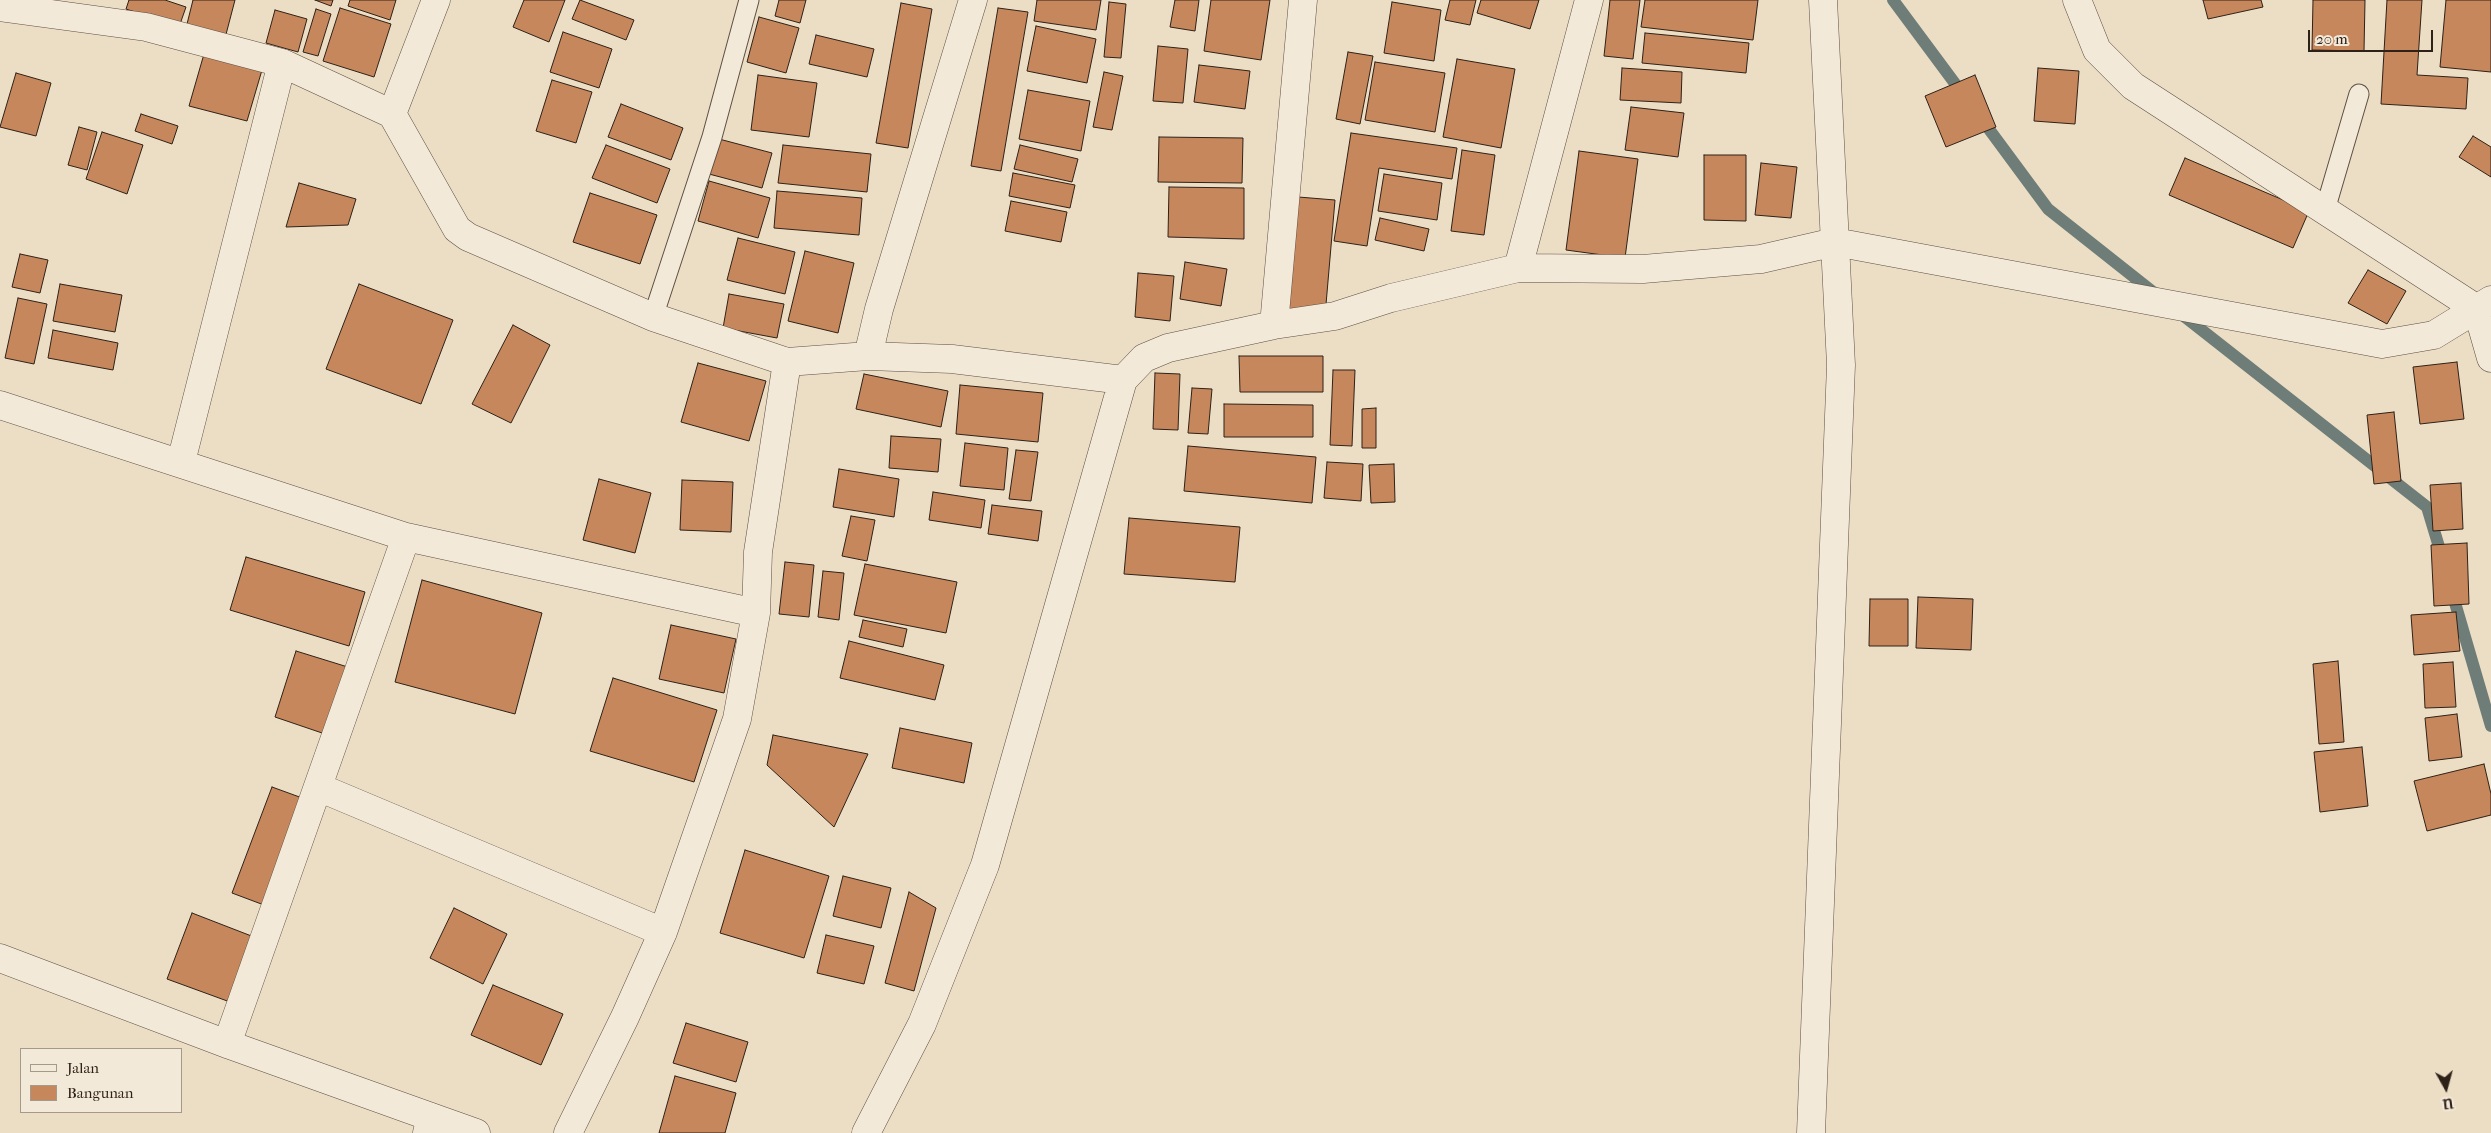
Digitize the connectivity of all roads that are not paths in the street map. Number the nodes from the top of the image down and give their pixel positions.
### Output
1 (436, 0) edge
2 (749, 0) edge
3 (973, 0) edge
4 (1303, 0) edge
5 (1589, 0) edge
6 (1823, 0) edge
7 (2077, 0) edge
8 (0, 7) edge
9 (282, 63) junction
10 (2359, 94) dead end
11 (392, 114) junction
12 (2325, 210) junction
13 (1835, 242) junction
14 (1518, 268) junction
15 (2484, 304) edge
16 (653, 317) junction
17 (1274, 325) junction
18 (868, 356) junction
19 (2491, 358) edge
20 (787, 362) junction
21 (1123, 380) junction
22 (0, 405) edge
23 (181, 462) junction
24 (406, 537) junction
25 (756, 613) junction
26 (318, 787) junction
27 (663, 932) junction
28 (2, 965) edge
29 (227, 1044) junction
30 (429, 1125) edge
31 (476, 1133) edge
32 (568, 1133) edge
33 (866, 1133) edge
34 (1811, 1133) edge

1 - 11 street
2 - 16 lane
3 - 18 street
4 - 17 street
5 - 14 street
6 - 13 street
7 - 12 street
8 - 9 street
9 - 11 street
9 - 23 street
10 - 12 lane
11 - 16 street
12 - 15 street
13 - 14 street
13 - 15 street
13 - 34 street
14 - 17 street
15 - 19 street
16 - 20 street
17 - 21 street
18 - 20 street
18 - 21 street
20 - 25 street
21 - 33 street
22 - 23 street
23 - 24 street
24 - 25 street
24 - 26 street
25 - 27 street
26 - 27 street
26 - 29 street
27 - 32 street
28 - 29 street
29 - 30 street
30 - 31 street

